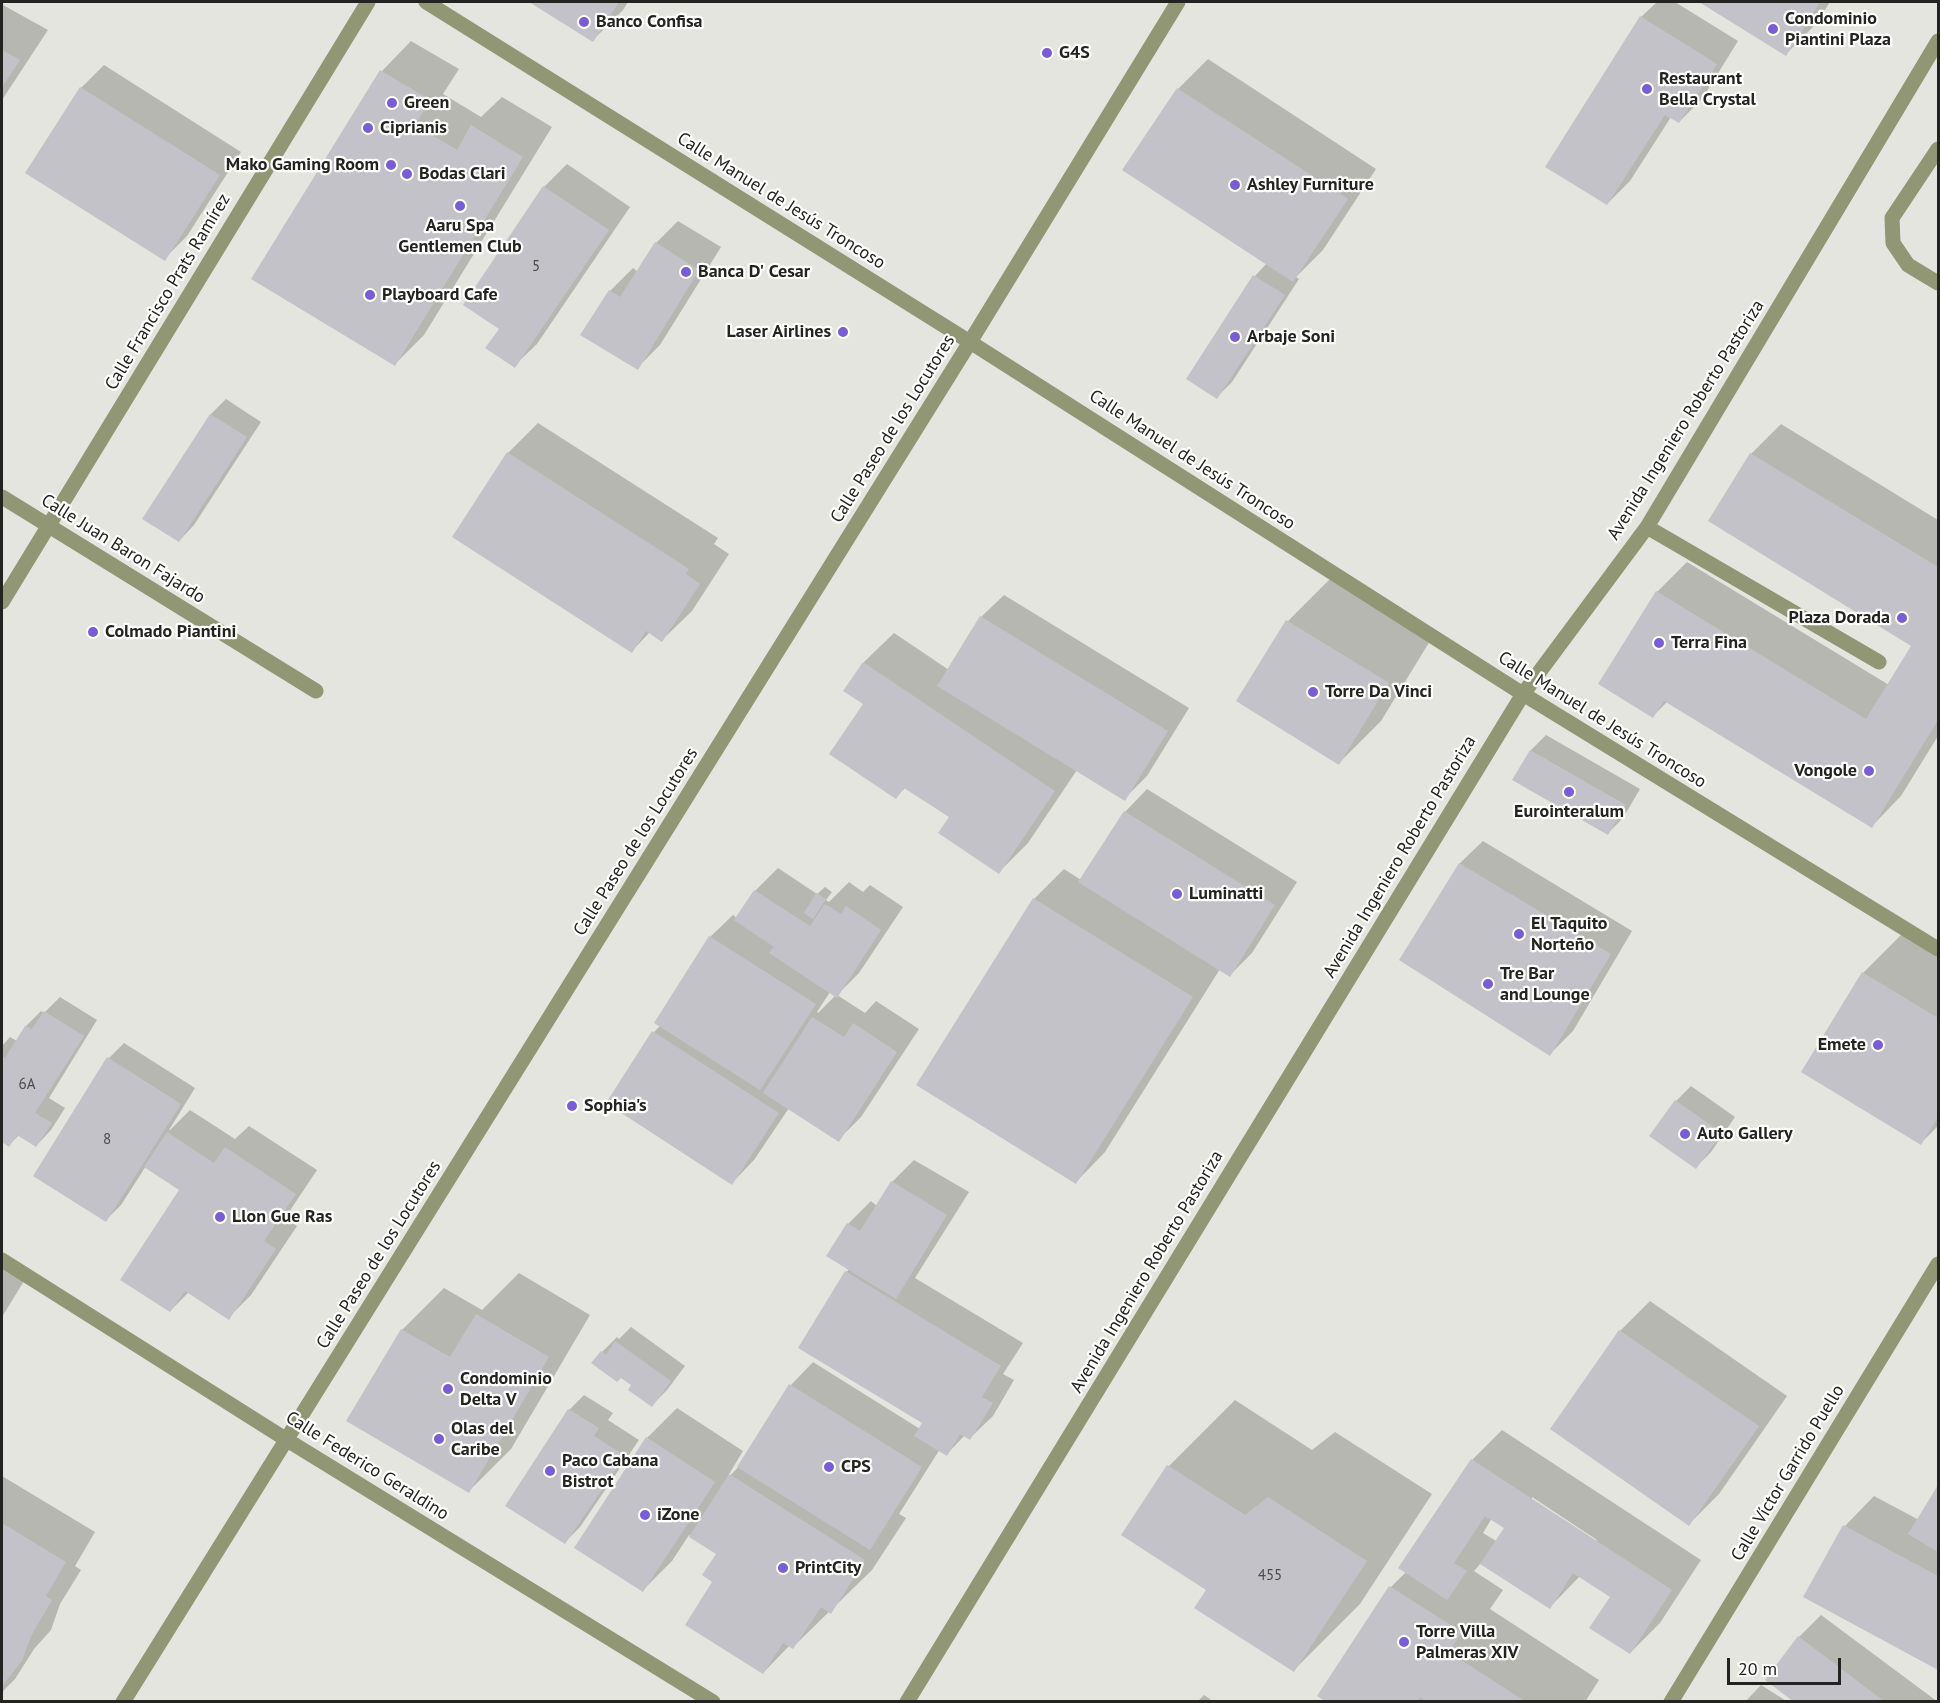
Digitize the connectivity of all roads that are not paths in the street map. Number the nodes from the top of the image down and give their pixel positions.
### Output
1 (368, 2) edge
2 (426, 2) edge
3 (1178, 2) edge
4 (1938, 41) edge
5 (1938, 149) edge
6 (1938, 284) edge
7 (970, 342) junction
8 (2, 497) edge
9 (48, 526) junction
10 (1647, 527) junction
11 (2, 602) edge
12 (1879, 662) dead end
13 (315, 692) dead end
14 (1522, 694) junction
15 (1938, 949) edge
16 (2, 1260) edge
17 (1938, 1264) edge
18 (287, 1440) junction
19 (123, 1701) edge
20 (713, 1701) edge
21 (908, 1701) edge
22 (1671, 1701) edge

1 - 9 street, Calle Francisco Prats Ramírez
2 - 7 street, Calle Manuel de Jesús Troncoso
3 - 7 street, Calle Paseo de los Locutores
4 - 10 street, Avenida Ingeniero Roberto Pastoriza
5 - 6 street
7 - 14 street, Calle Manuel de Jesús Troncoso
7 - 18 street, Calle Paseo de los Locutores
8 - 9 street, Calle Juan Baron Fajardo
9 - 11 street, Calle Francisco Prats Ramírez
9 - 13 street, Calle Juan Baron Fajardo
10 - 12 street
10 - 14 street, Avenida Ingeniero Roberto Pastoriza
14 - 15 street, Calle Manuel de Jesús Troncoso
14 - 21 street, Avenida Ingeniero Roberto Pastoriza
16 - 18 street, Calle Federico Geraldino
17 - 22 street, Calle Víctor Garrido Puello
18 - 19 street, Calle Paseo de los Locutores
18 - 20 street, Calle Federico Geraldino

